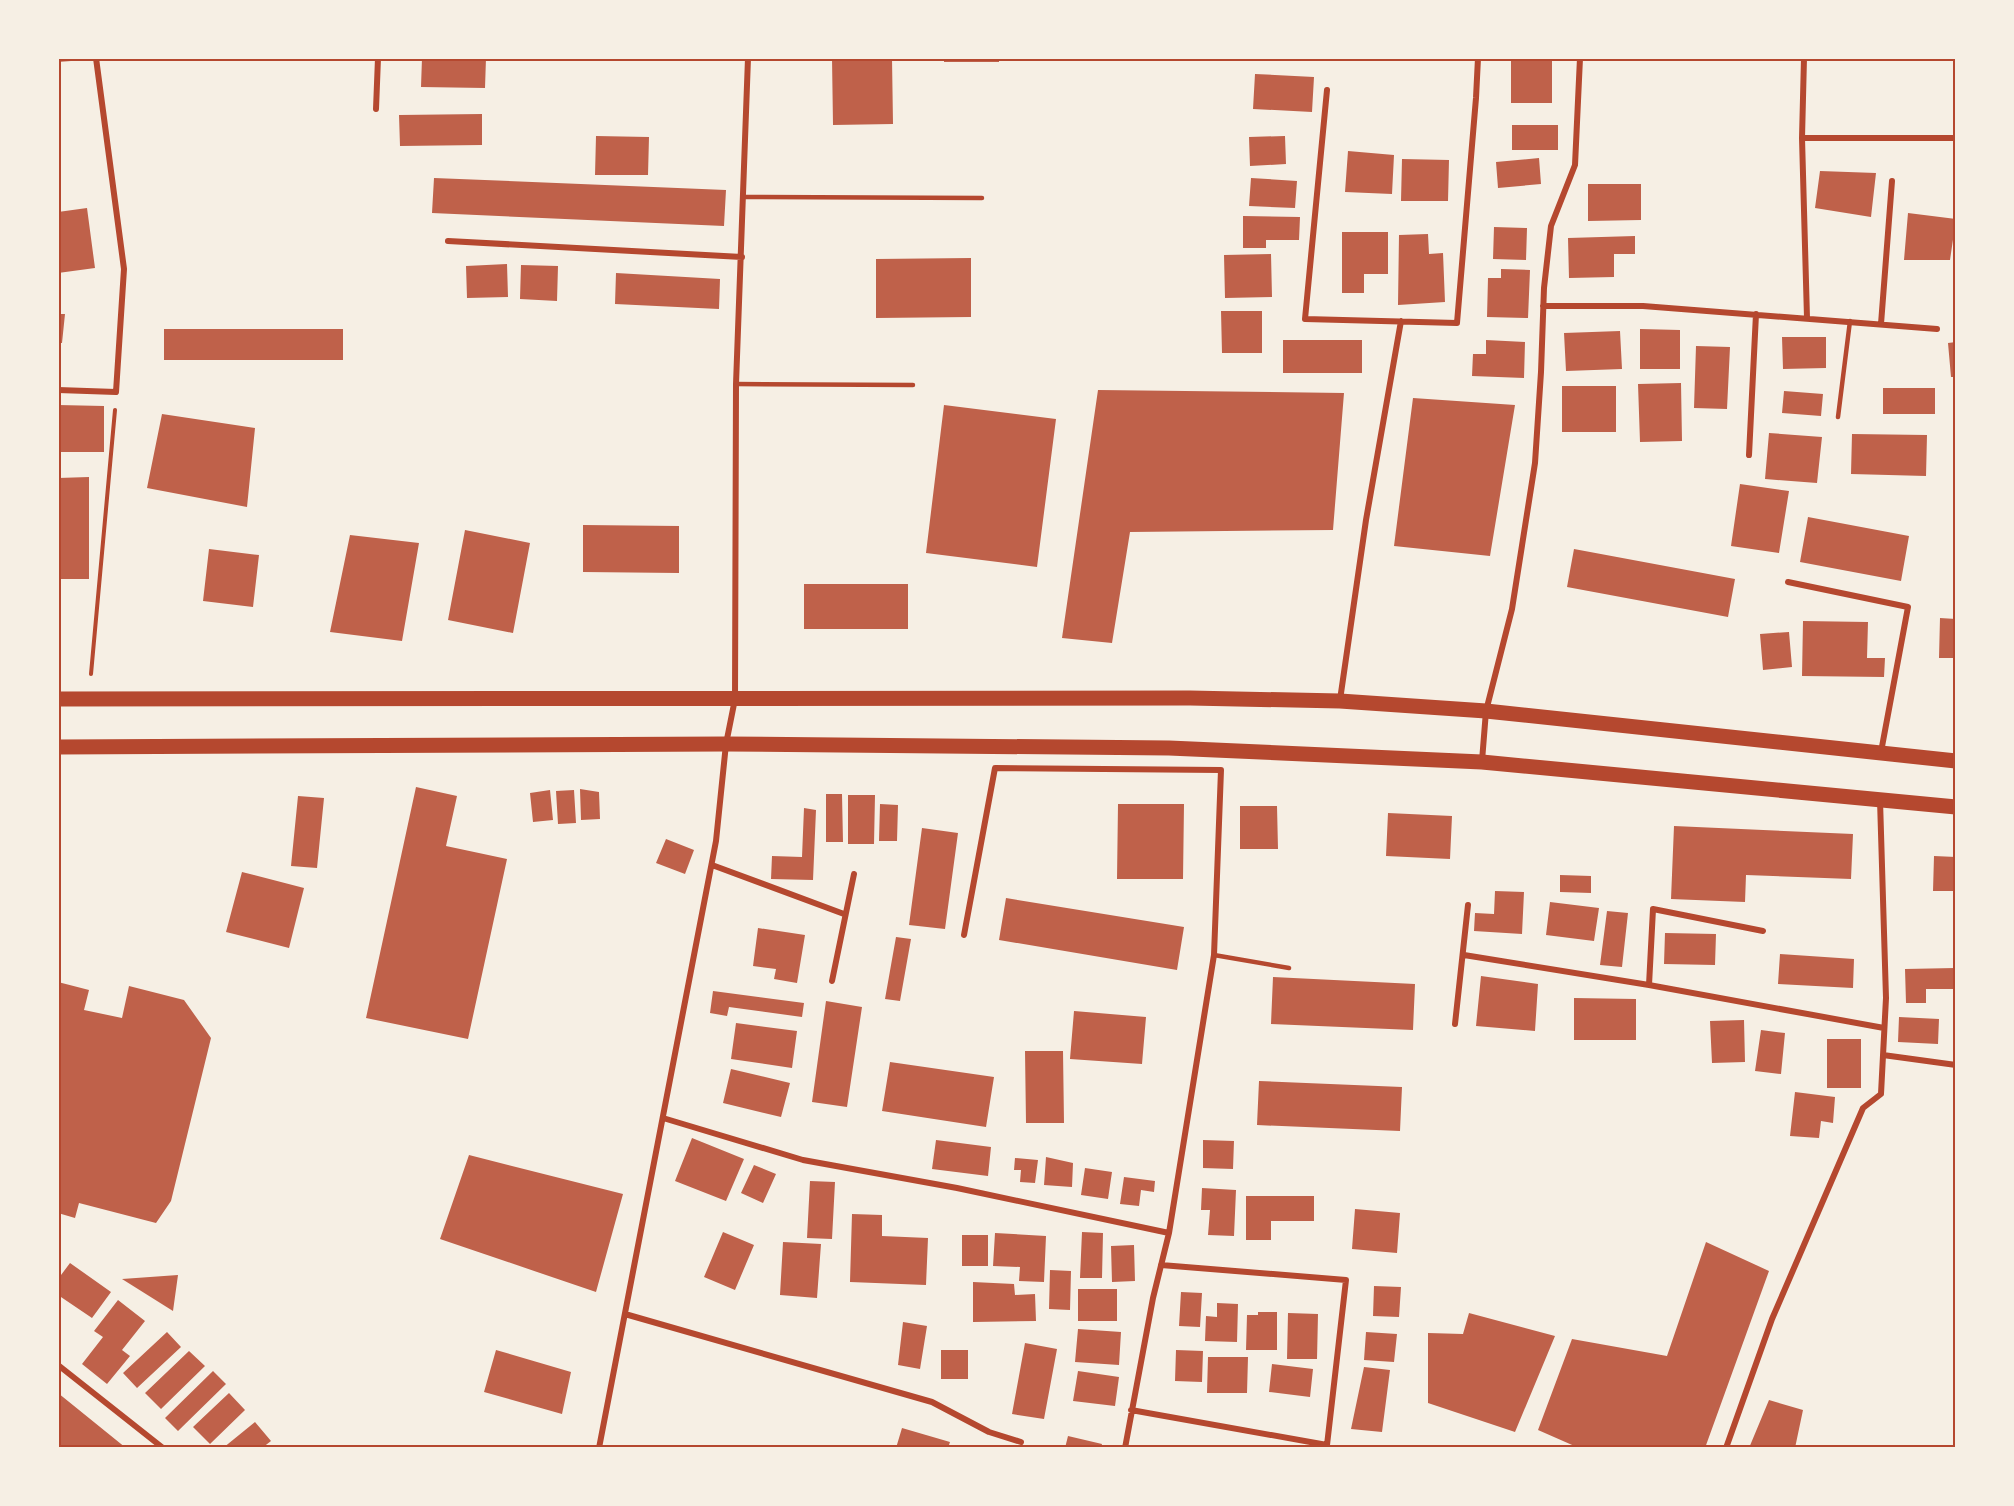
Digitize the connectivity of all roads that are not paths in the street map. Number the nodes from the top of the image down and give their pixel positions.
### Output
1 (96, 58) edge
2 (378, 58) edge
3 (748, 58) edge
4 (1478, 58) edge
5 (1580, 58) edge
6 (1804, 58) edge
7 (1327, 90) dead end
8 (376, 109) dead end
9 (1802, 138) junction
10 (1956, 138) edge
11 (1892, 181) dead end
12 (744, 197) junction
13 (982, 198) dead end
14 (448, 241) dead end
15 (742, 257) junction
16 (1543, 306) junction
17 (1756, 314) junction
18 (1807, 318) junction
19 (1401, 321) junction
20 (1850, 321) junction
21 (1881, 324) junction
22 (1937, 328) dead end
23 (736, 384) junction
24 (913, 385) dead end
25 (58, 390) edge
26 (1838, 417) dead end
27 (1749, 455) dead end
28 (1788, 582) dead end
29 (58, 699) edge
30 (735, 699) junction
31 (1340, 701) junction
32 (1486, 711) junction
33 (726, 744) junction
34 (58, 747) edge
35 (1881, 753) junction
36 (1956, 761) edge
37 (1482, 762) junction
38 (1880, 798) junction
39 (1956, 807) edge
40 (712, 865) junction
41 (854, 874) dead end
42 (1468, 905) dead end
43 (844, 914) junction
44 (1763, 931) dead end
45 (964, 935) dead end
46 (1464, 955) junction
47 (1214, 956) junction
48 (1289, 968) dead end
49 (832, 981) dead end
50 (1648, 985) junction
51 (1455, 1024) dead end
52 (1884, 1028) junction
53 (1883, 1055) junction
54 (1956, 1065) edge
55 (663, 1118) junction
56 (1169, 1233) junction
57 (1161, 1265) junction
58 (625, 1314) junction
59 (58, 1365) edge
60 (1131, 1410) junction
61 (1021, 1442) dead end
62 (163, 1448) edge
63 (599, 1448) edge
64 (1125, 1448) edge
65 (1726, 1448) edge

1 - 25 street
2 - 8 street
3 - 12 street
4 - 19 street
5 - 16 street
6 - 9 street
7 - 19 street
9 - 10 street
9 - 18 street
11 - 21 street
12 - 13 lane
12 - 15 street
14 - 15 street
15 - 23 street
16 - 17 street
16 - 32 street
17 - 18 street
17 - 27 street
18 - 20 street
19 - 31 street
20 - 21 street
20 - 26 lane
21 - 22 street
23 - 24 lane
23 - 30 street
28 - 35 street
29 - 30 main road
30 - 31 main road
30 - 33 street
31 - 32 main road
32 - 35 main road
32 - 37 street
33 - 34 main road
33 - 37 main road
33 - 40 street
35 - 36 main road
37 - 38 main road
38 - 39 main road
38 - 52 street
40 - 43 street
40 - 55 street
41 - 43 street
42 - 46 street
43 - 49 street
44 - 50 street
45 - 47 street
46 - 50 street
46 - 51 street
47 - 48 lane
47 - 56 street
50 - 52 street
52 - 53 street
53 - 54 street
53 - 65 street
55 - 56 street
55 - 58 street
56 - 57 street
57 - 60 street
57 - 60 street
58 - 61 street
58 - 63 street
59 - 62 street
60 - 64 street

